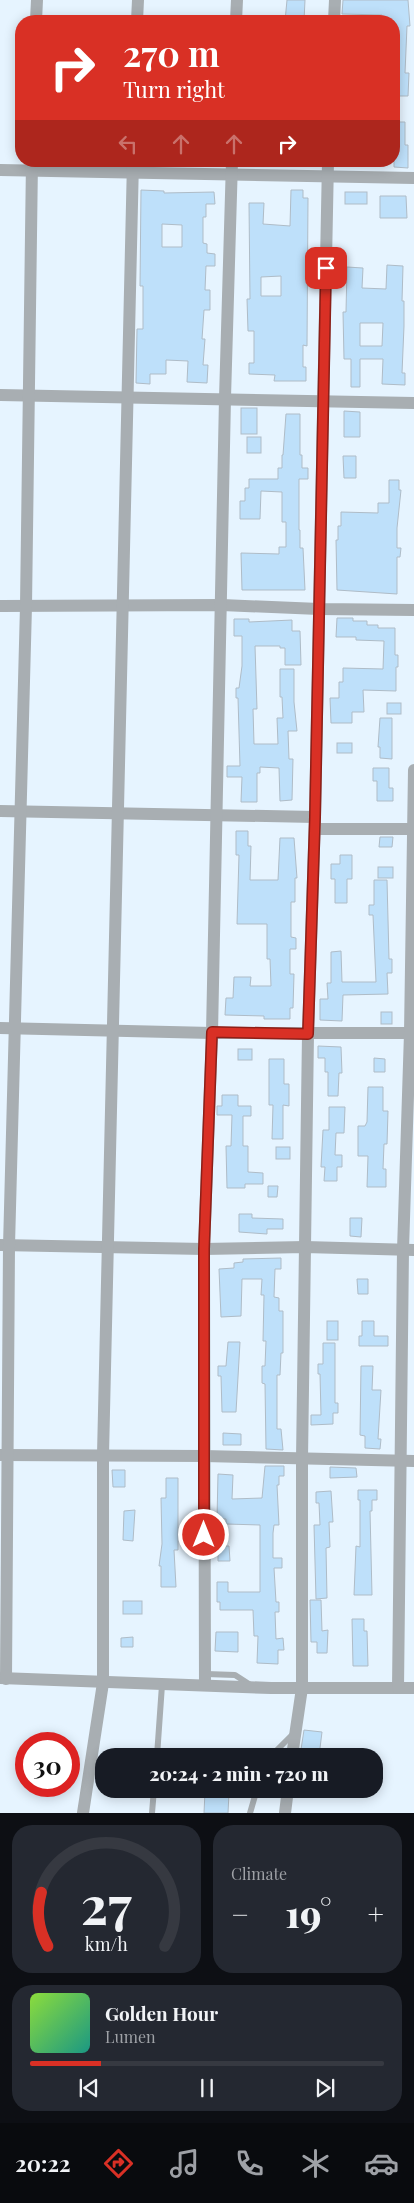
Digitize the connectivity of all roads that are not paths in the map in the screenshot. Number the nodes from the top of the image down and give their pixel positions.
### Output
1 (37, 0) edge
2 (138, 0) edge
3 (237, 0) edge
4 (335, 0) edge
5 (36, 15) edge
6 (137, 15) edge
7 (236, 15) edge
8 (334, 15) edge
9 (24, 167) edge
10 (32, 167) edge
11 (133, 167) edge
12 (182, 167) edge
13 (328, 167) edge
14 (232, 168) edge
15 (0, 170) edge
16 (328, 175) junction
17 (414, 178) edge
18 (28, 394) junction
19 (0, 395) edge
20 (126, 397) junction
21 (225, 398) junction
22 (324, 400) junction
23 (414, 403) edge
24 (122, 605) junction
25 (222, 605) junction
26 (0, 606) edge
27 (26, 606) junction
28 (319, 610) junction
29 (414, 610) edge
30 (414, 770) edge
31 (0, 811) edge
32 (20, 812) junction
33 (119, 813) junction
34 (216, 814) junction
35 (315, 823) junction
36 (413, 829) edge
37 (0, 1028) edge
38 (15, 1029) junction
39 (114, 1029) junction
40 (212, 1032) junction
41 (412, 1033) edge
42 (308, 1034) junction
43 (5, 1246) edge
44 (305, 1247) junction
45 (108, 1249) junction
46 (204, 1249) junction
47 (408, 1250) edge
48 (4, 1455) edge
49 (103, 1455) junction
50 (204, 1456) junction
51 (302, 1458) junction
52 (400, 1460) junction
53 (414, 1461) edge
54 (3, 1679) edge
55 (205, 1680) junction
56 (103, 1683) junction
57 (162, 1685) junction
58 (302, 1688) junction
59 (398, 1688) junction
60 (414, 1688) edge
61 (295, 1733) junction
62 (158, 1748) edge
63 (279, 1748) edge
64 (293, 1748) edge
65 (153, 1798) edge
66 (254, 1798) edge
67 (287, 1798) edge
68 (82, 1813) edge
69 (152, 1813) edge
70 (250, 1813) edge
71 (285, 1813) edge

1 - 5 street
2 - 6 street
3 - 7 street
4 - 8 street
9 - 15 street
10 - 18 street
11 - 20 street
12 - 14 street
13 - 16 street
14 - 16 street
14 - 21 street
16 - 17 street
16 - 22 street
18 - 19 street
18 - 20 street
18 - 27 street
20 - 21 street
20 - 24 street
21 - 22 street
21 - 25 street
22 - 23 street
22 - 28 street
24 - 25 street
24 - 27 street
24 - 33 street
25 - 28 street
25 - 34 street
26 - 27 street
27 - 32 street
28 - 29 street
28 - 35 street
30 - 36 street
31 - 32 street
32 - 33 street
32 - 38 street
33 - 34 street
33 - 39 street
34 - 35 street
34 - 40 street
35 - 36 street
35 - 42 street
36 - 41 street
37 - 38 street
38 - 39 street
38 - 43 street
39 - 40 street
39 - 45 street
40 - 42 street
40 - 46 street
41 - 42 street
41 - 47 street
42 - 44 street
43 - 45 street
43 - 48 street
44 - 46 street
44 - 47 street
44 - 51 street
45 - 46 street
45 - 49 street
46 - 50 street
47 - 52 street
48 - 49 street
48 - 54 street
49 - 50 street
49 - 56 street
50 - 51 street
50 - 55 street
51 - 52 street
51 - 58 street
52 - 53 street
52 - 59 street
54 - 56 street
55 - 57 street
55 - 58 street
56 - 57 street
56 - 68 street
57 - 62 lane
58 - 59 street
58 - 61 street
59 - 60 street
61 - 63 lane
61 - 64 street
65 - 69 lane
66 - 70 lane
67 - 71 street

